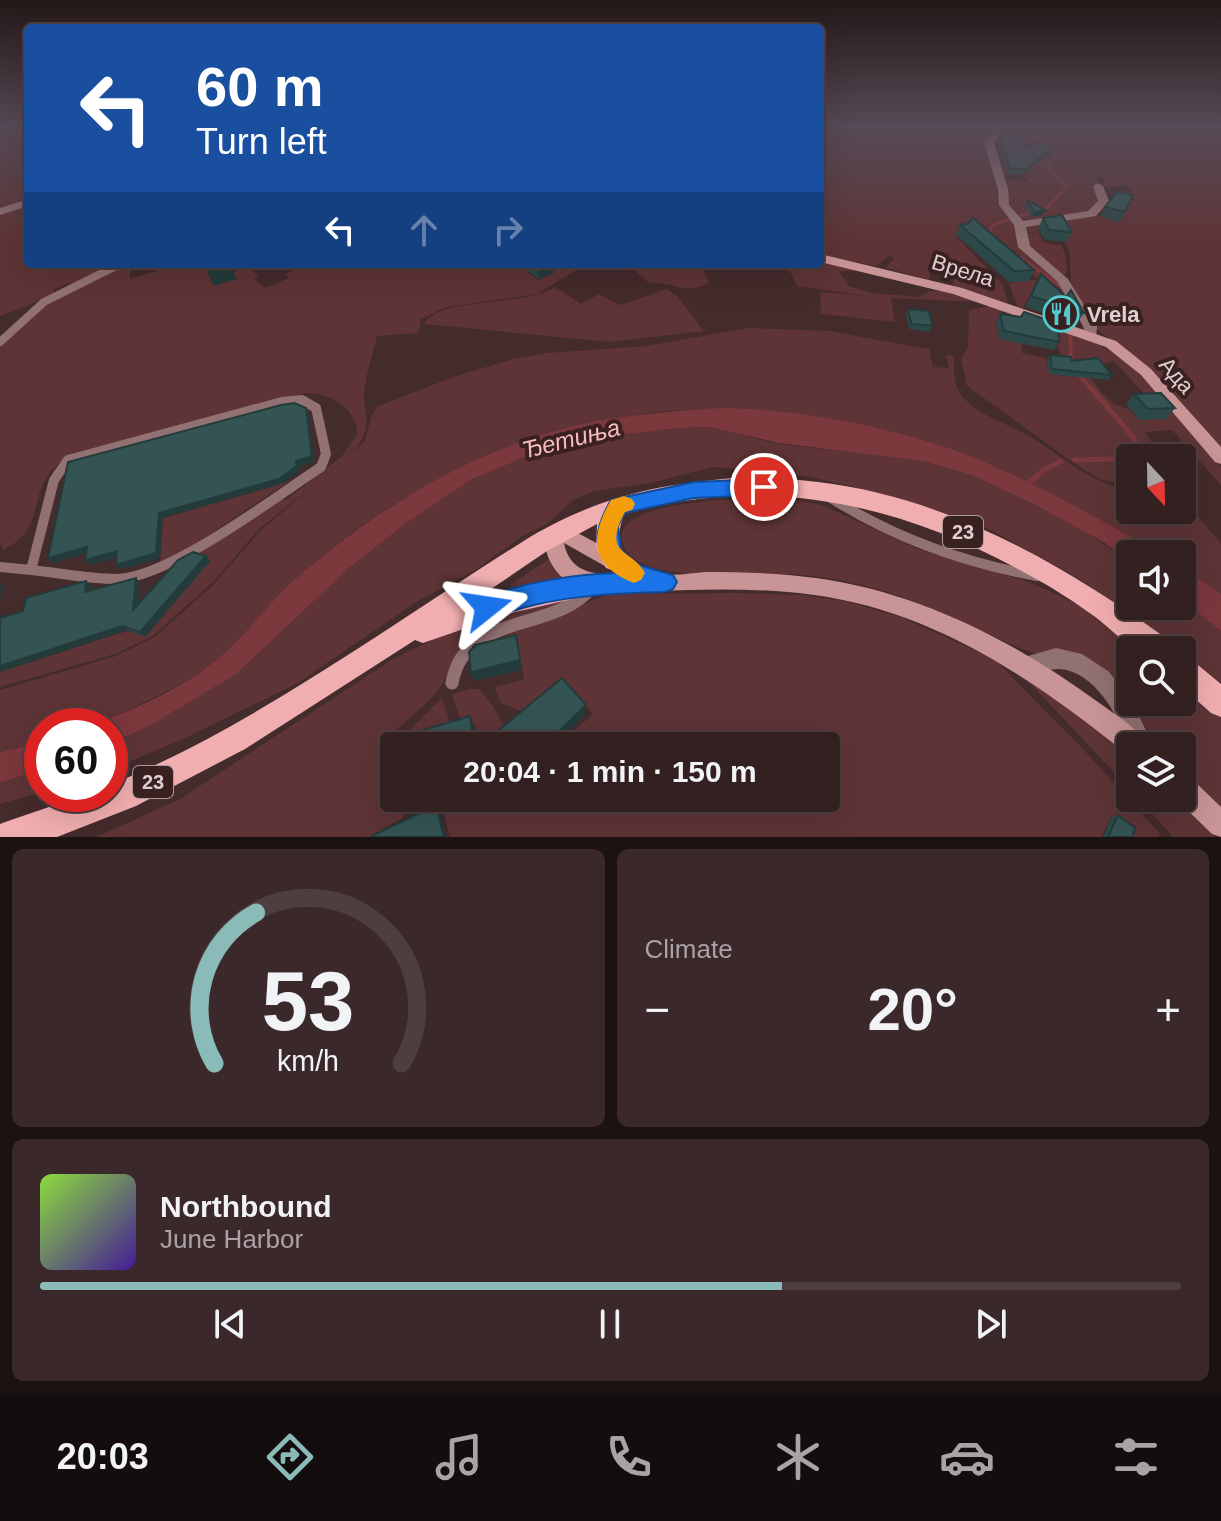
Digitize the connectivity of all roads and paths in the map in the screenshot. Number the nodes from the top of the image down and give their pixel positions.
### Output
1 (996, 165) edge
2 (1098, 186) dead end
3 (24, 203) edge
4 (0, 212) edge
5 (1016, 219) junction
6 (824, 259) edge
7 (112, 268) edge
8 (1086, 333) junction
9 (0, 342) edge
10 (1221, 458) edge
11 (618, 506) junction
12 (557, 534) junction
13 (615, 561) junction
14 (0, 567) edge
15 (31, 571) junction
16 (665, 582) junction
17 (594, 584) junction
18 (1140, 636) edge
19 (386, 644) junction
20 (1029, 665) junction
21 (1196, 681) edge
22 (452, 683) dead end
23 (1221, 703) edge
24 (1118, 732) edge
25 (1135, 732) edge
26 (1196, 801) edge
27 (1221, 825) edge
28 (8, 837) edge

1 - 5 street
2 - 5 street
3 - 4 street
5 - 8 street
6 - 8 street, Врела
7 - 9 lane
8 - 10 street, Ада
11 - 12 main road, 23
11 - 13 main road
11 - 18 main road, 23
12 - 13 street
12 - 17 street
12 - 19 main road, 23
13 - 16 street
14 - 15 lane
15 - 15 lane
16 - 17 street
16 - 20 street
17 - 19 main road
17 - 22 lane
19 - 28 main road, 23
20 - 24 street
20 - 25 street
21 - 23 main road
26 - 27 street

